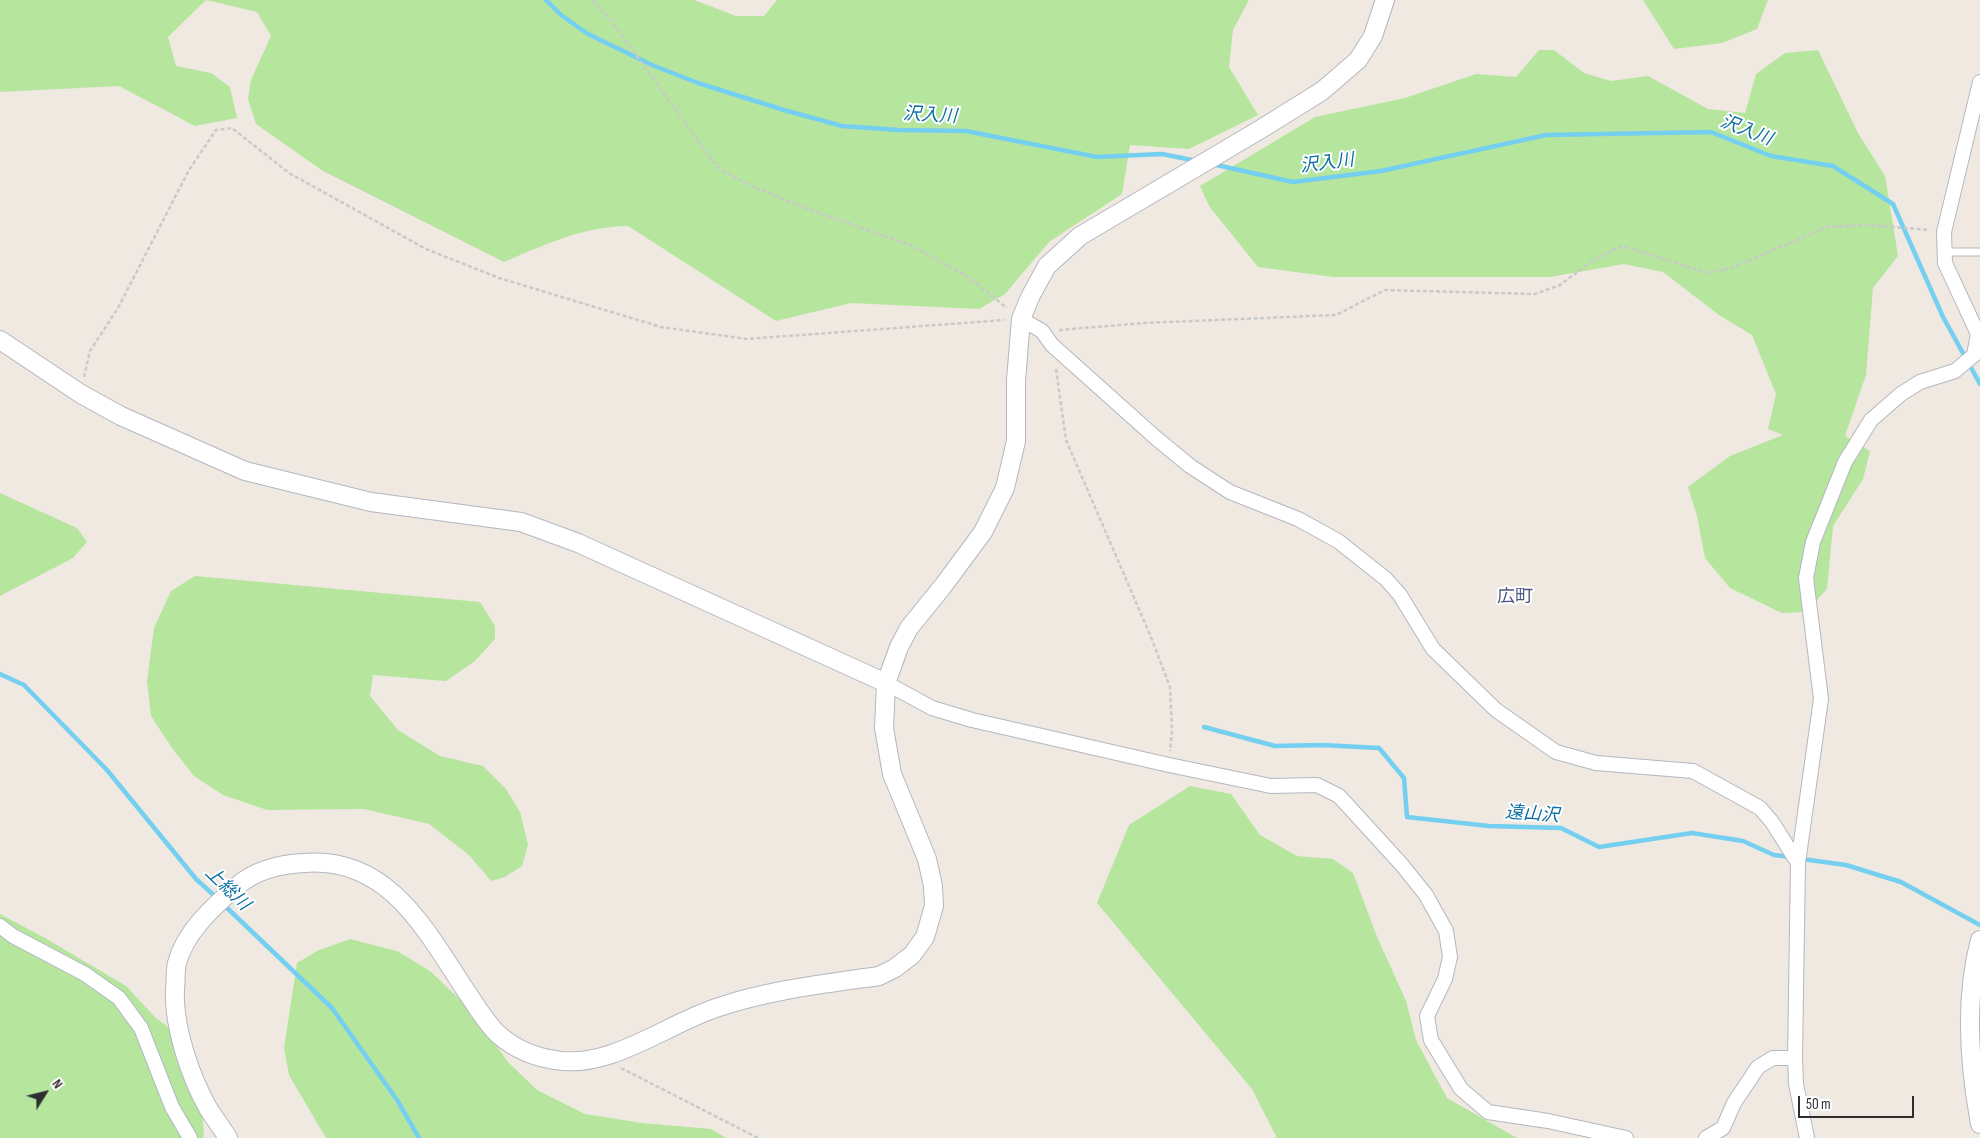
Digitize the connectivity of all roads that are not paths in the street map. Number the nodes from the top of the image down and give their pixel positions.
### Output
1 (1385, 0) edge
2 (1980, 82) edge
3 (1944, 252) junction
4 (1980, 252) edge
5 (1021, 319) junction
6 (0, 340) edge
7 (1977, 355) edge
8 (886, 683) junction
9 (1798, 863) junction
10 (0, 926) edge
11 (1980, 940) edge
12 (1795, 1058) junction
13 (1980, 1124) edge
14 (190, 1138) edge
15 (228, 1138) edge
16 (1626, 1138) edge
17 (1706, 1138) edge
18 (1807, 1138) edge

1 - 5 street
2 - 3 street
3 - 4 lane
3 - 7 street
5 - 8 street
5 - 9 street
6 - 8 street
7 - 9 street
8 - 15 street
8 - 16 street
9 - 12 street
10 - 14 street
11 - 13 street
12 - 17 street
12 - 18 street

